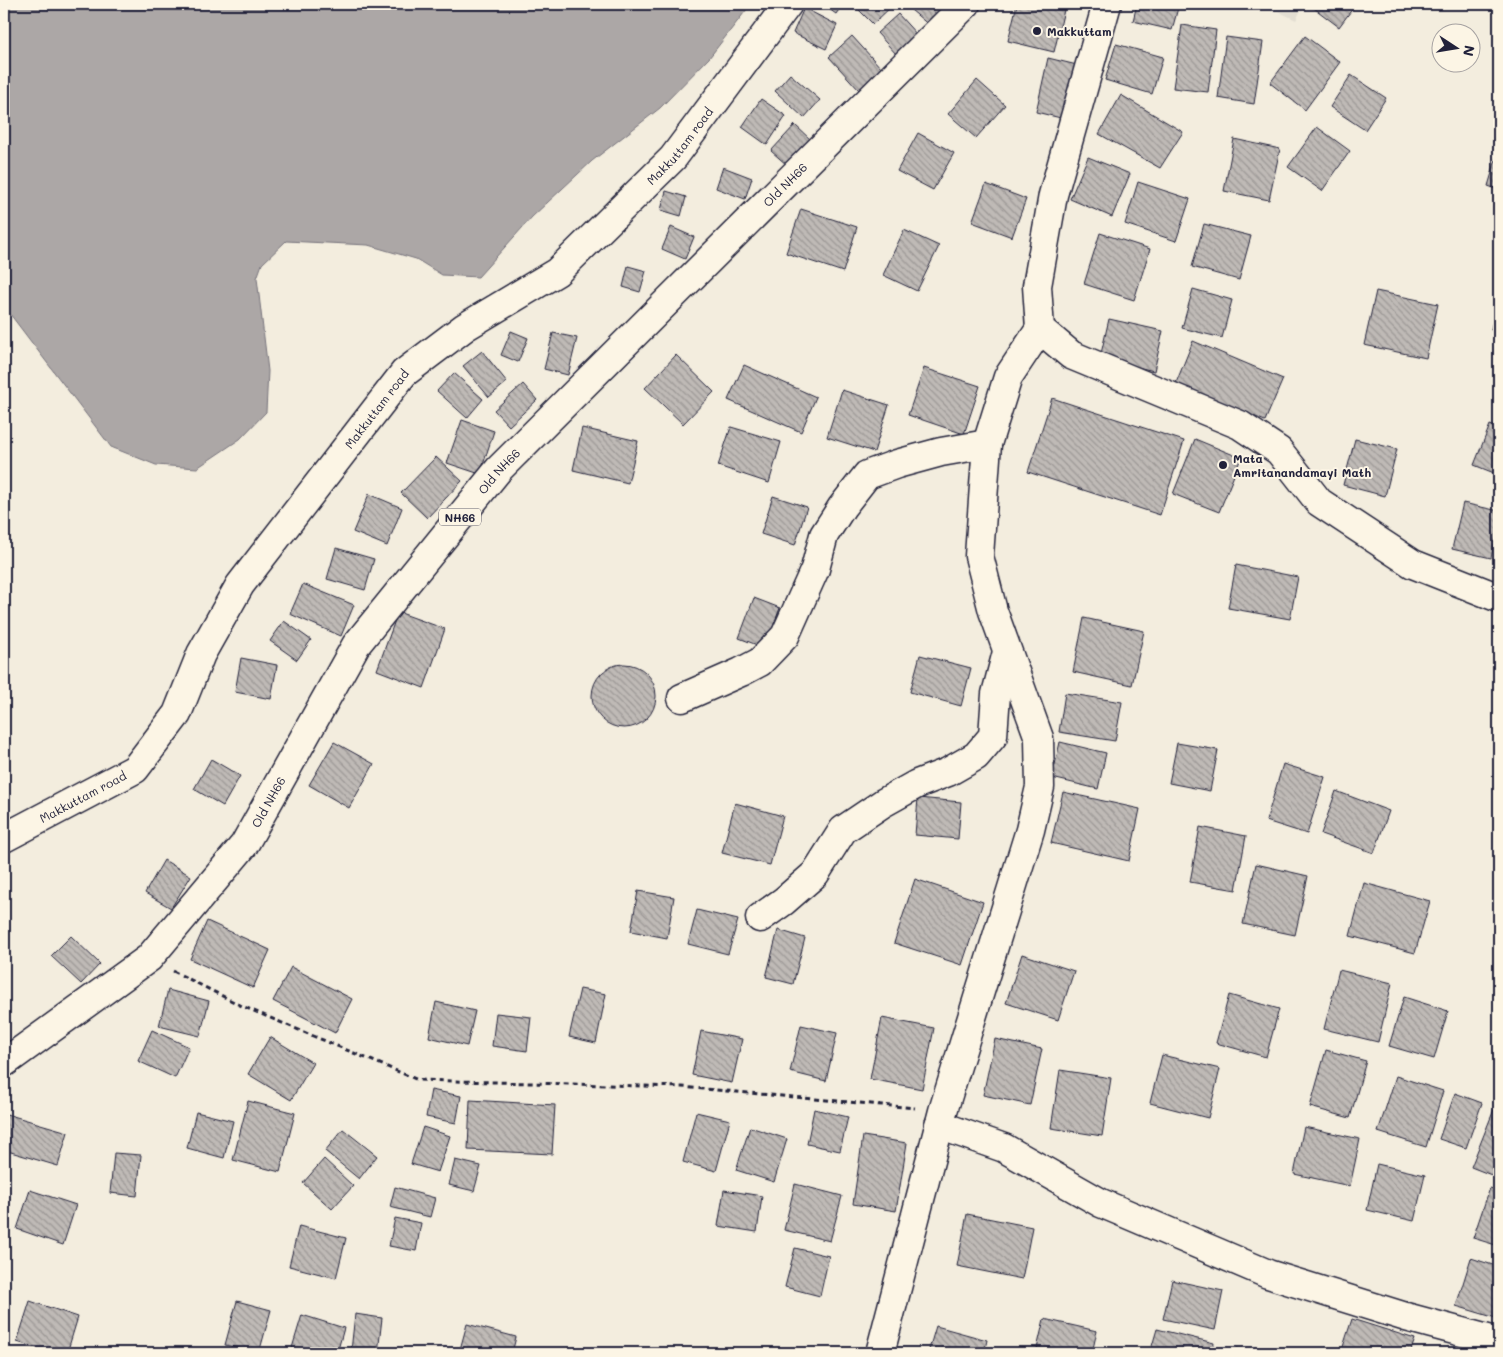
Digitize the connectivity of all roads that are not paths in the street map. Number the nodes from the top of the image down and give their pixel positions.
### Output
1 (788, 4) edge
2 (966, 4) edge
3 (1107, 4) edge
4 (1040, 329) junction
5 (987, 444) junction
6 (1499, 598) edge
7 (1007, 652) junction
8 (682, 698) dead end
9 (4, 838) edge
10 (760, 918) dead end
11 (7, 1056) edge
12 (941, 1118) junction
13 (1499, 1342) edge
14 (880, 1353) edge

1 - 9 street, Makkuttam road
2 - 11 street, Old NH66 / NH66
3 - 4 street
4 - 5 street
4 - 6 street
5 - 7 street
5 - 8 street
7 - 10 street
7 - 12 street
12 - 13 street
12 - 14 street

